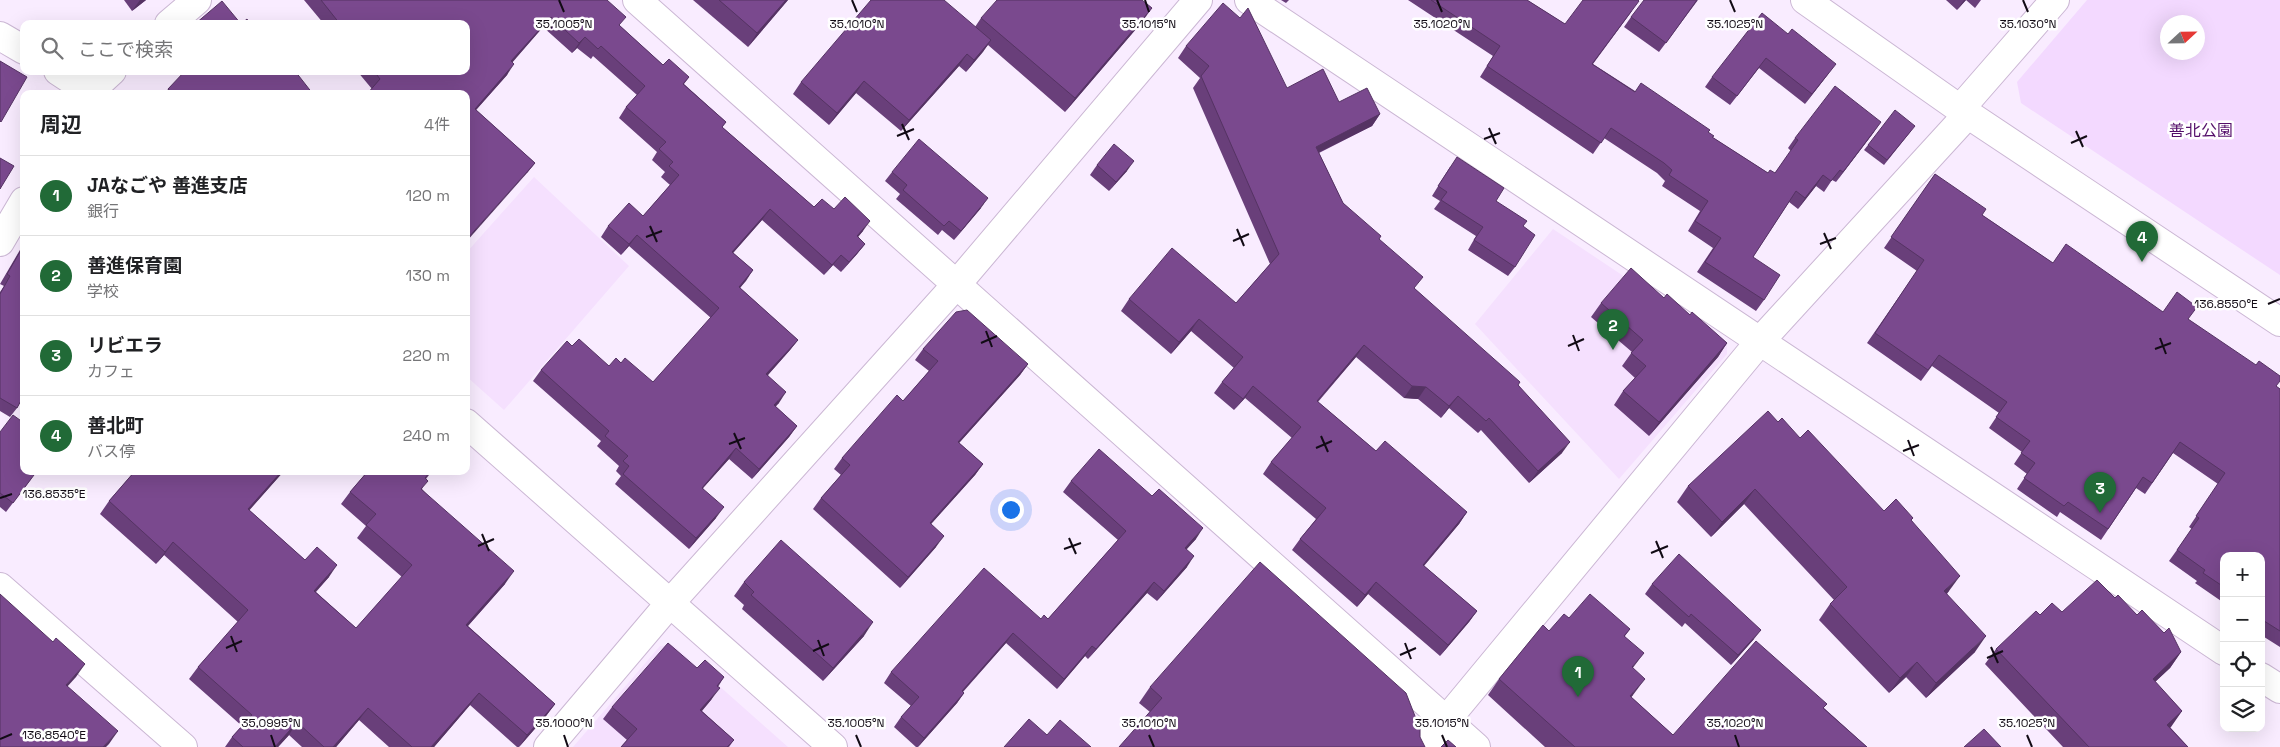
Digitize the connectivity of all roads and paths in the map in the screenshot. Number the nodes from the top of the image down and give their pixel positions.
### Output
1 (197, 0) edge
2 (637, 0) edge
3 (1198, 0) edge
4 (1249, 0) edge
5 (1805, 0) edge
6 (2055, 0) edge
7 (174, 20) edge
8 (0, 36) edge
9 (20, 48) edge
10 (64, 75) edge
11 (108, 75) edge
12 (86, 90) edge
13 (93, 90) edge
14 (1964, 112) junction
15 (20, 208) edge
16 (0, 242) edge
17 (956, 285) junction
18 (2280, 322) edge
19 (1761, 340) junction
20 (470, 427) edge
21 (0, 587) edge
22 (670, 603) junction
23 (2220, 649) edge
24 (2265, 680) edge
25 (2280, 689) edge
26 (1447, 721) junction
27 (183, 747) edge
28 (548, 747) edge
29 (833, 747) edge
30 (1424, 747) edge
31 (1476, 747) edge

1 - 7 street
2 - 17 street
3 - 17 street
4 - 19 street
5 - 14 street
6 - 14 street
8 - 9 street
10 - 12 street
11 - 13 street
14 - 18 street
14 - 19 street
15 - 16 street
17 - 22 street
17 - 26 street
19 - 23 street
19 - 26 street
20 - 22 street
21 - 27 street
22 - 28 street
22 - 29 street
24 - 25 street
26 - 30 street
26 - 31 street

